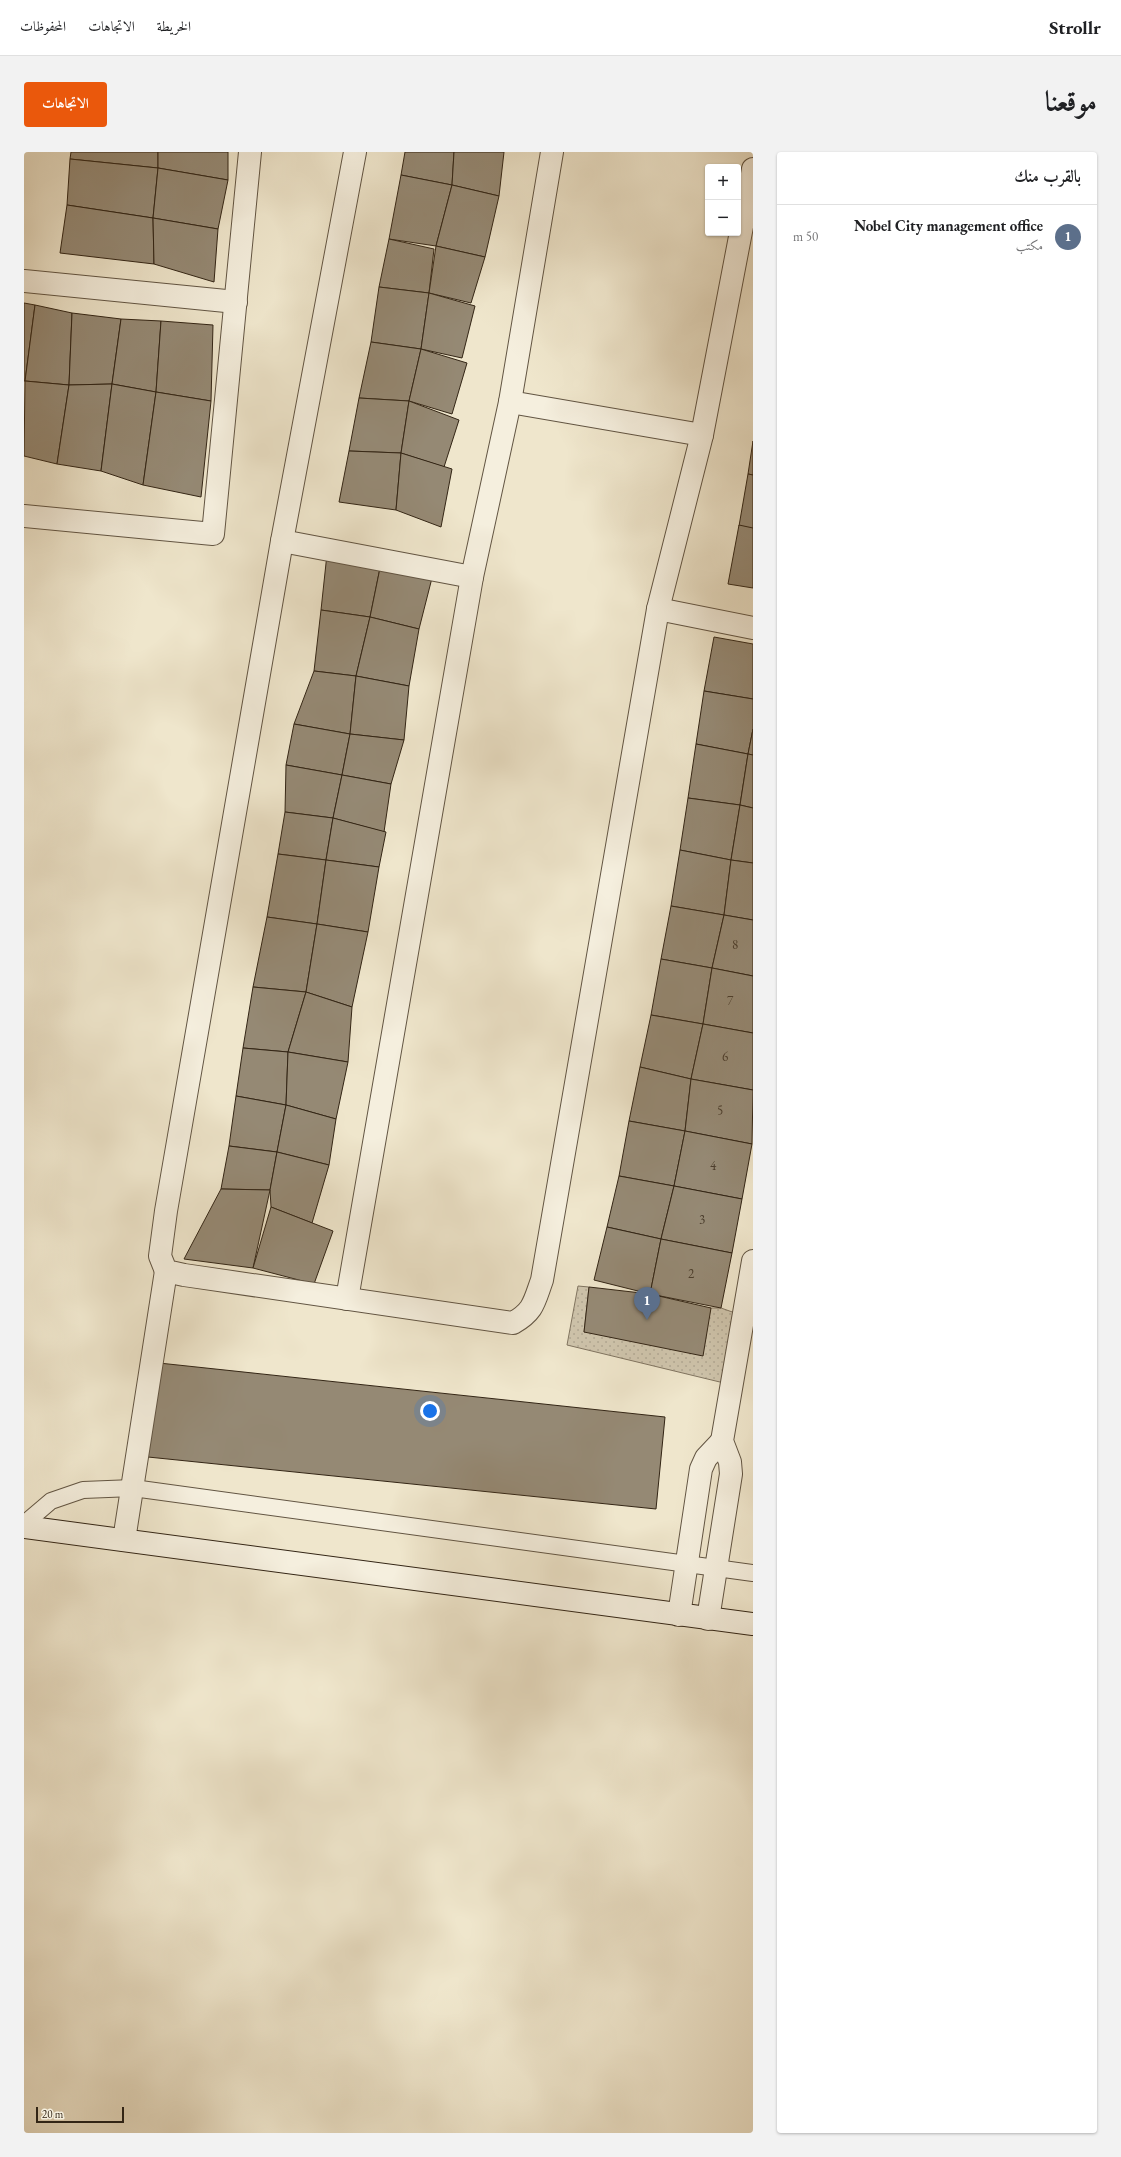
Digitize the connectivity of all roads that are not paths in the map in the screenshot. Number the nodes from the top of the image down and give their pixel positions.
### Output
1 (250, 152) edge
2 (355, 152) edge
3 (552, 152) edge
4 (753, 169) edge
5 (24, 281) edge
6 (236, 302) junction
7 (510, 402) junction
8 (702, 435) junction
9 (24, 516) edge
10 (282, 541) junction
11 (472, 577) junction
12 (658, 610) junction
13 (753, 628) edge
14 (753, 1261) edge
15 (166, 1272) junction
16 (347, 1299) junction
17 (722, 1441) junction
18 (133, 1488) junction
19 (24, 1524) edge
20 (24, 1527) edge
21 (124, 1540) junction
22 (686, 1564) junction
23 (717, 1568) junction
24 (753, 1572) edge
25 (679, 1615) junction
26 (708, 1619) junction
27 (753, 1624) edge

1 - 6 street
2 - 10 street
3 - 7 street
4 - 8 street
5 - 6 street
6 - 9 street
7 - 8 street
7 - 11 street
8 - 12 street
10 - 11 street
10 - 15 street
11 - 16 street
12 - 13 street
12 - 16 street
14 - 17 street
15 - 16 street
15 - 18 street
17 - 22 street
17 - 23 street
18 - 19 lane
18 - 21 street
18 - 22 lane
20 - 21 street
21 - 25 street
22 - 23 lane
22 - 25 street
23 - 24 lane
23 - 26 street
25 - 26 street
26 - 27 street

